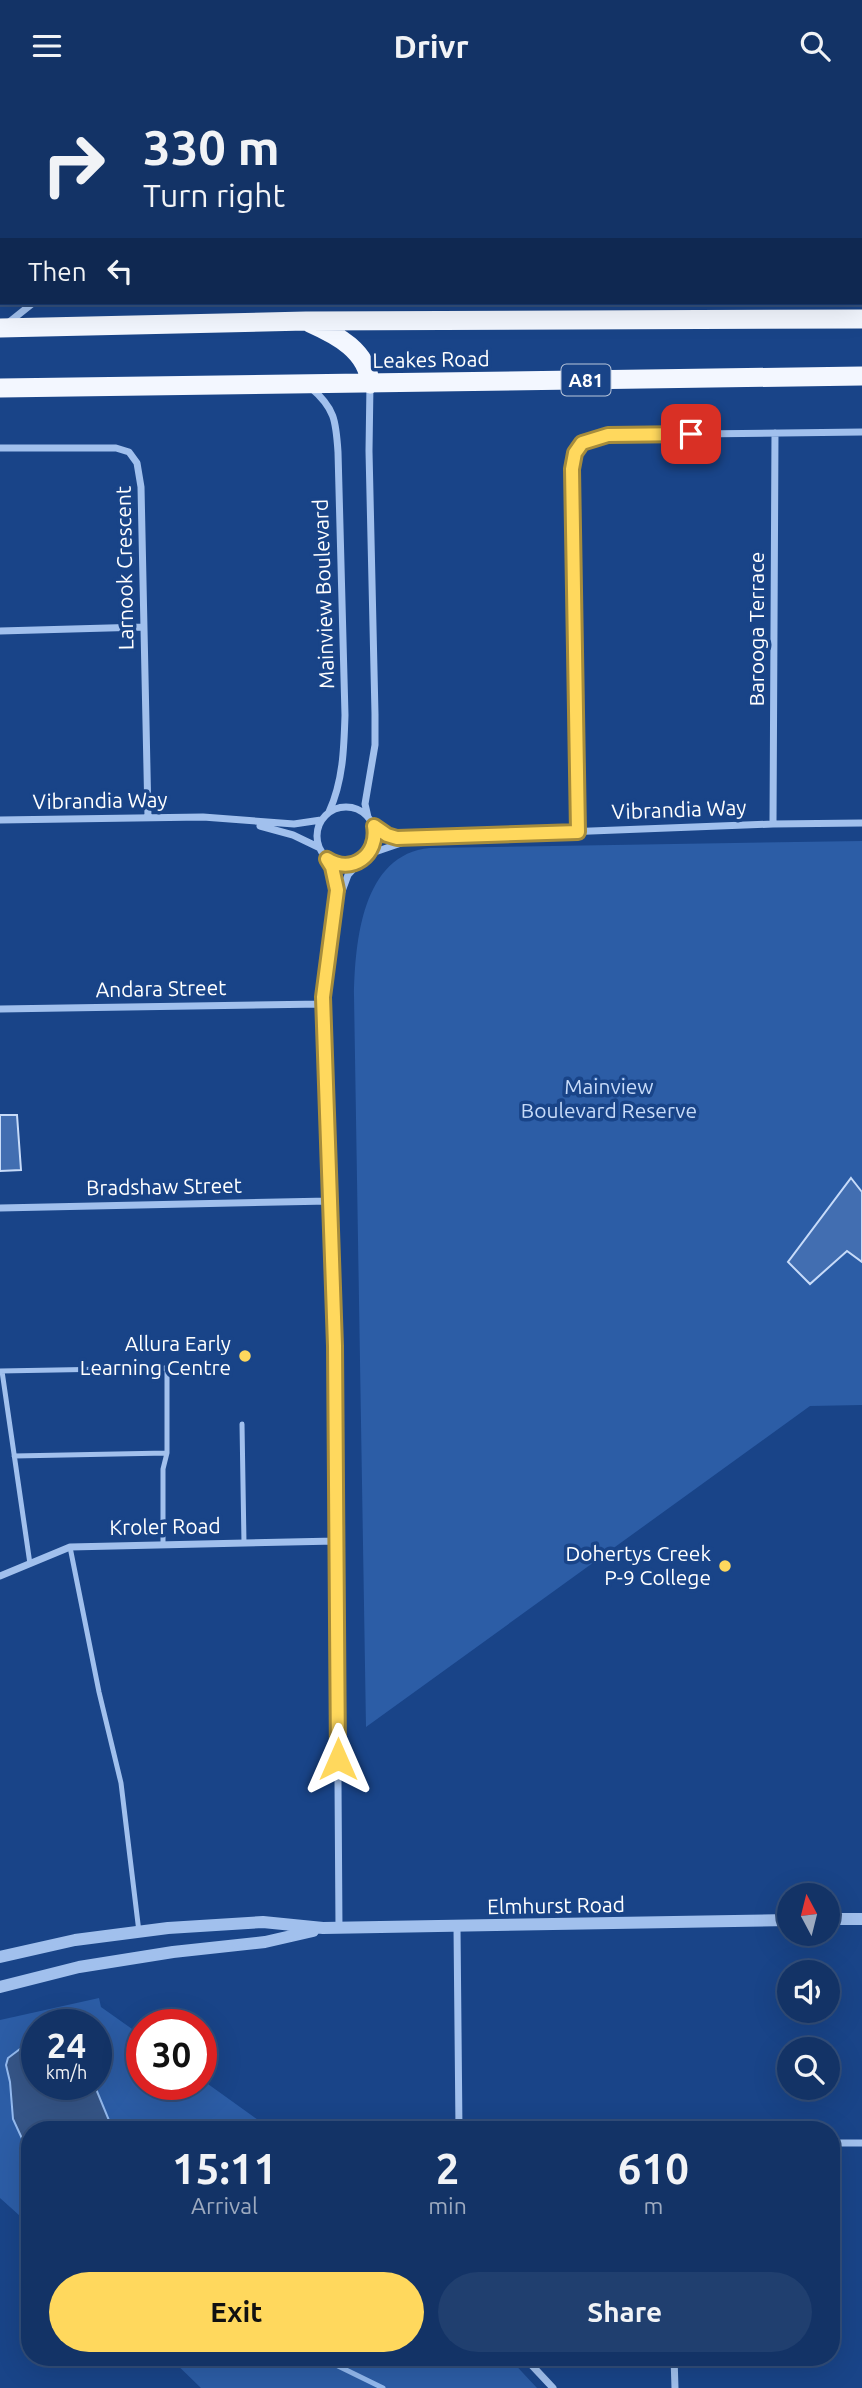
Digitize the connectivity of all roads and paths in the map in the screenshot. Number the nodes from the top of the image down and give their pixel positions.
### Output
1 (31, 305) edge
2 (862, 319) edge
3 (306, 321) junction
4 (1, 328) edge
5 (862, 376) edge
6 (370, 384) junction
7 (307, 385) junction
8 (0, 388) edge
9 (862, 432) edge
10 (775, 433) junction
11 (0, 448) edge
12 (144, 627) junction
13 (0, 631) edge
14 (329, 812) junction
15 (148, 817) junction
16 (368, 817) junction
17 (0, 820) edge
18 (321, 820) junction
19 (242, 821) junction
20 (862, 823) edge
21 (774, 824) junction
22 (374, 826) junction
23 (578, 832) junction
24 (414, 838) junction
25 (318, 847) junction
26 (369, 854) junction
27 (327, 859) junction
28 (361, 861) junction
29 (335, 908) junction
30 (323, 1004) junction
31 (0, 1009) edge
32 (329, 1201) junction
33 (0, 1208) edge
34 (1, 1371) edge
35 (242, 1425) dead end
36 (167, 1453) junction
37 (14, 1456) junction
38 (337, 1541) junction
39 (244, 1543) junction
40 (163, 1545) junction
41 (71, 1547) junction
42 (30, 1565) junction
43 (0, 1576) edge
44 (840, 1919) edge
45 (862, 1919) edge
46 (777, 1920) edge
47 (457, 1927) junction
48 (323, 1928) junction
49 (339, 1928) junction
50 (139, 1932) junction
51 (0, 1957) edge
52 (0, 1987) edge
53 (459, 2121) edge
54 (840, 2143) edge
55 (862, 2143) edge
56 (532, 2366) edge
57 (674, 2366) edge
58 (553, 2388) edge
59 (675, 2388) edge

1 - 4 street
2 - 3 highway, Leakes Road
3 - 4 highway, Leakes Road
3 - 6 highway
5 - 6 highway, Leakes Road / A81
6 - 7 highway, Leakes Road / A81
6 - 16 street
7 - 8 highway, Leakes Road / A81
7 - 14 street, Mainview Boulevard
9 - 10 street
10 - 21 street, Barooga Terrace
10 - 23 street
11 - 12 street, Larnook Crescent
12 - 13 street
12 - 15 street, Larnook Crescent
14 - 16 street
14 - 18 street
15 - 17 street, Vibrandia Way
15 - 19 street, Vibrandia Way
16 - 22 street
18 - 19 street, Vibrandia Way
18 - 25 street
19 - 25 street, Vibrandia Way
20 - 21 street, Vibrandia Way
21 - 23 street, Vibrandia Way
22 - 24 street, Vibrandia Way
22 - 26 street
23 - 24 street, Vibrandia Way
24 - 26 street, Vibrandia Way
25 - 27 street
26 - 28 street
27 - 28 street
27 - 29 street
28 - 29 street
29 - 30 street
30 - 31 street, Andara Street
30 - 32 street
32 - 33 street, Bradshaw Street
32 - 38 street
34 - 36 lane
34 - 37 lane
35 - 39 lane
36 - 37 lane
36 - 40 lane
37 - 42 lane
38 - 39 street, Kroler Road
38 - 49 street
39 - 40 street, Kroler Road
40 - 41 street, Kroler Road
41 - 42 street, Kroler Road
41 - 50 lane
42 - 43 street, Kroler Road
44 - 45 street
46 - 47 street, Elmhurst Road
47 - 49 street, Elmhurst Road
47 - 53 street
48 - 49 street, Elmhurst Road
48 - 50 street, Elmhurst Road
48 - 52 street, Elmhurst Road
50 - 51 street, Elmhurst Road
54 - 55 street
56 - 58 street
57 - 59 street

